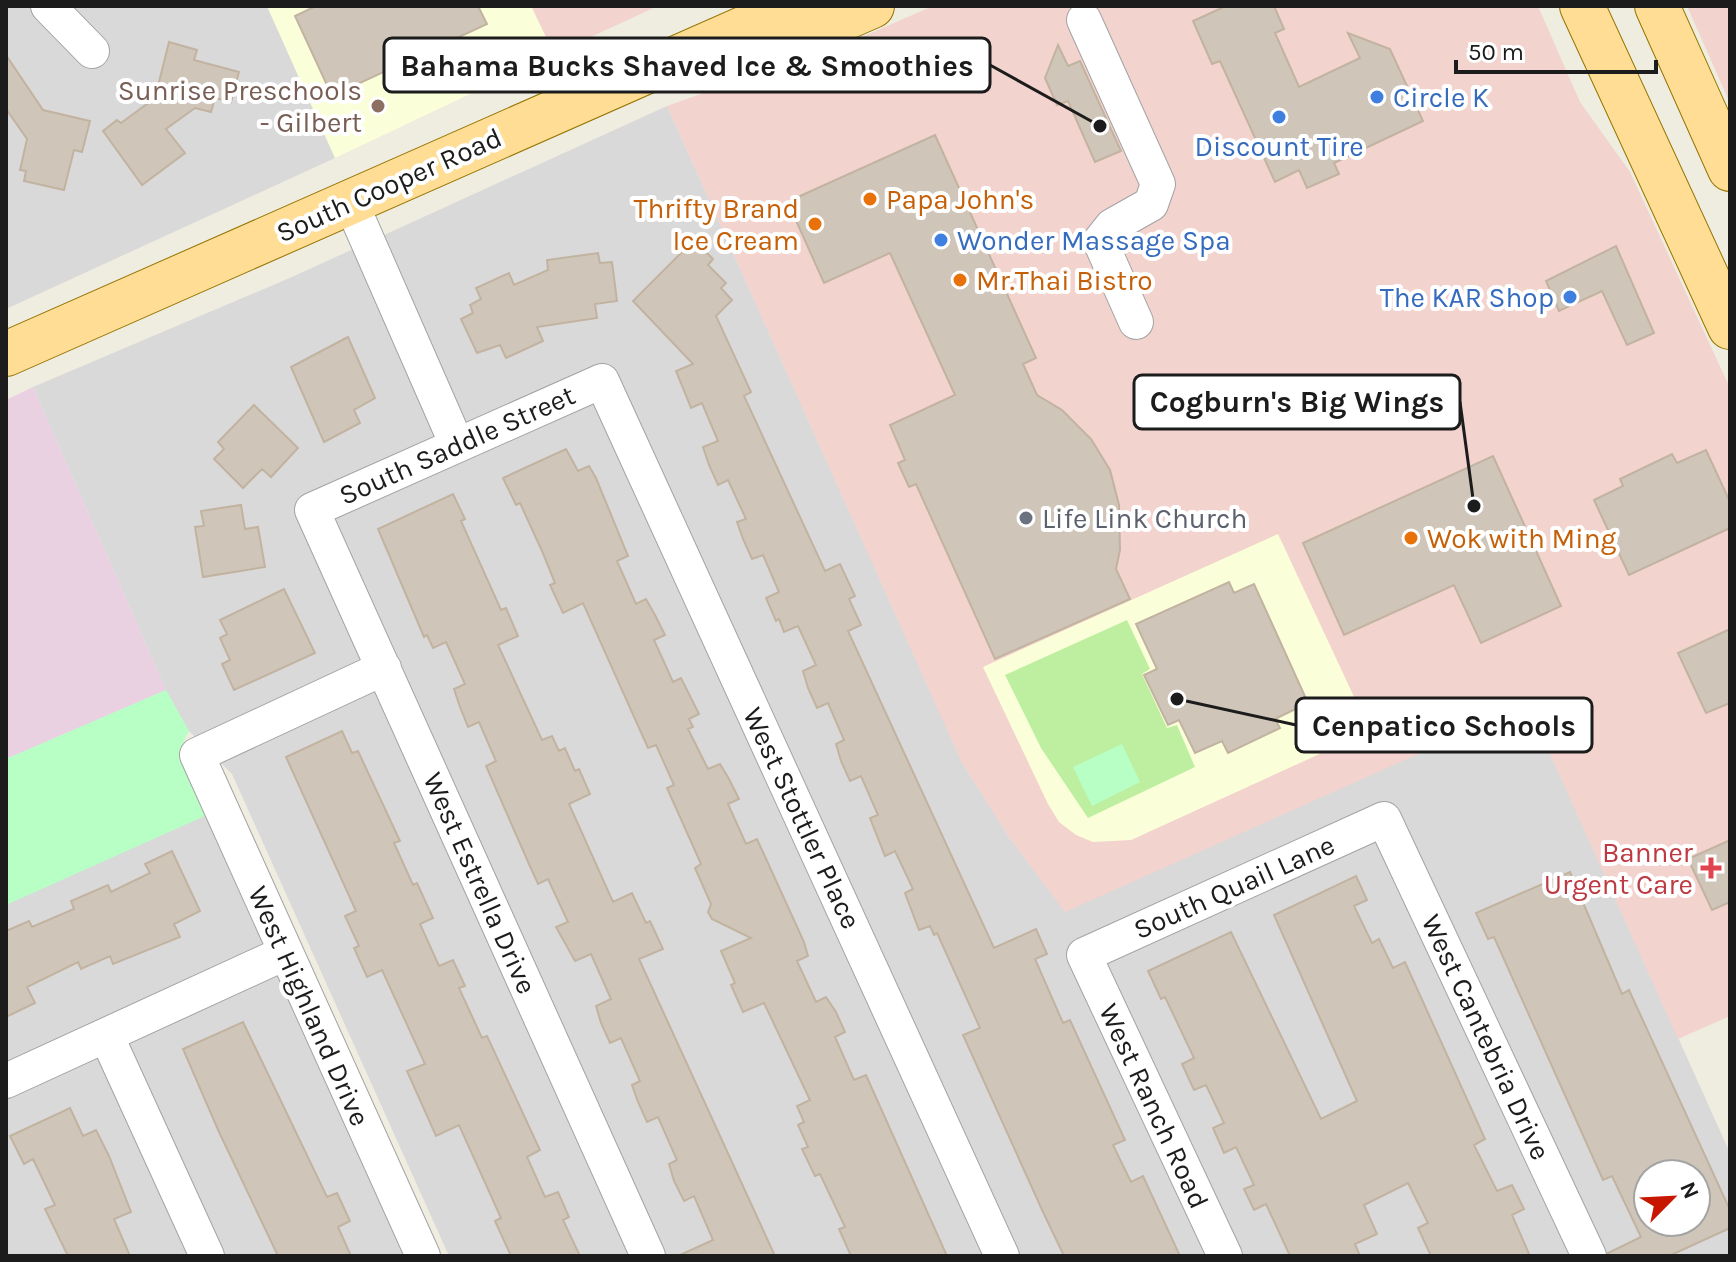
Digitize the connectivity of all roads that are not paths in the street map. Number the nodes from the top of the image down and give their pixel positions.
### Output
1 (48, 6) edge
2 (872, 6) edge
3 (1582, 6) edge
4 (1657, 6) edge
5 (776, 11) edge
6 (1084, 20) dead end
7 (92, 51) dead end
8 (1730, 169) edge
9 (351, 203) junction
10 (1136, 322) dead end
11 (1730, 327) edge
12 (6, 354) edge
13 (602, 381) joint
14 (457, 445) junction
15 (312, 510) joint
16 (384, 668) junction
17 (1384, 819) joint
18 (285, 953) junction
19 (1084, 955) joint
20 (107, 1037) junction
21 (6, 1081) edge
22 (207, 1256) edge
23 (423, 1256) edge
24 (648, 1256) edge
25 (1002, 1256) edge
26 (1225, 1256) edge
27 (1589, 1256) edge

1 - 7 street
2 - 5 main road, South Cooper Road
3 - 11 main road
4 - 8 main road
5 - 9 main road, South Cooper Road
6 - 10 street
9 - 12 main road, South Cooper Road
9 - 14 street
13 - 14 street, South Saddle Street
13 - 25 street, West Stottler Place
14 - 15 street, South Saddle Street
15 - 16 street, West Estrella Drive
16 - 18 street, West Highland Drive
16 - 24 street, West Estrella Drive
17 - 19 street, South Quail Lane
17 - 27 street, West Cantebria Drive
18 - 20 street
18 - 23 street, West Highland Drive
19 - 26 street, West Ranch Road
20 - 21 street
20 - 22 street

